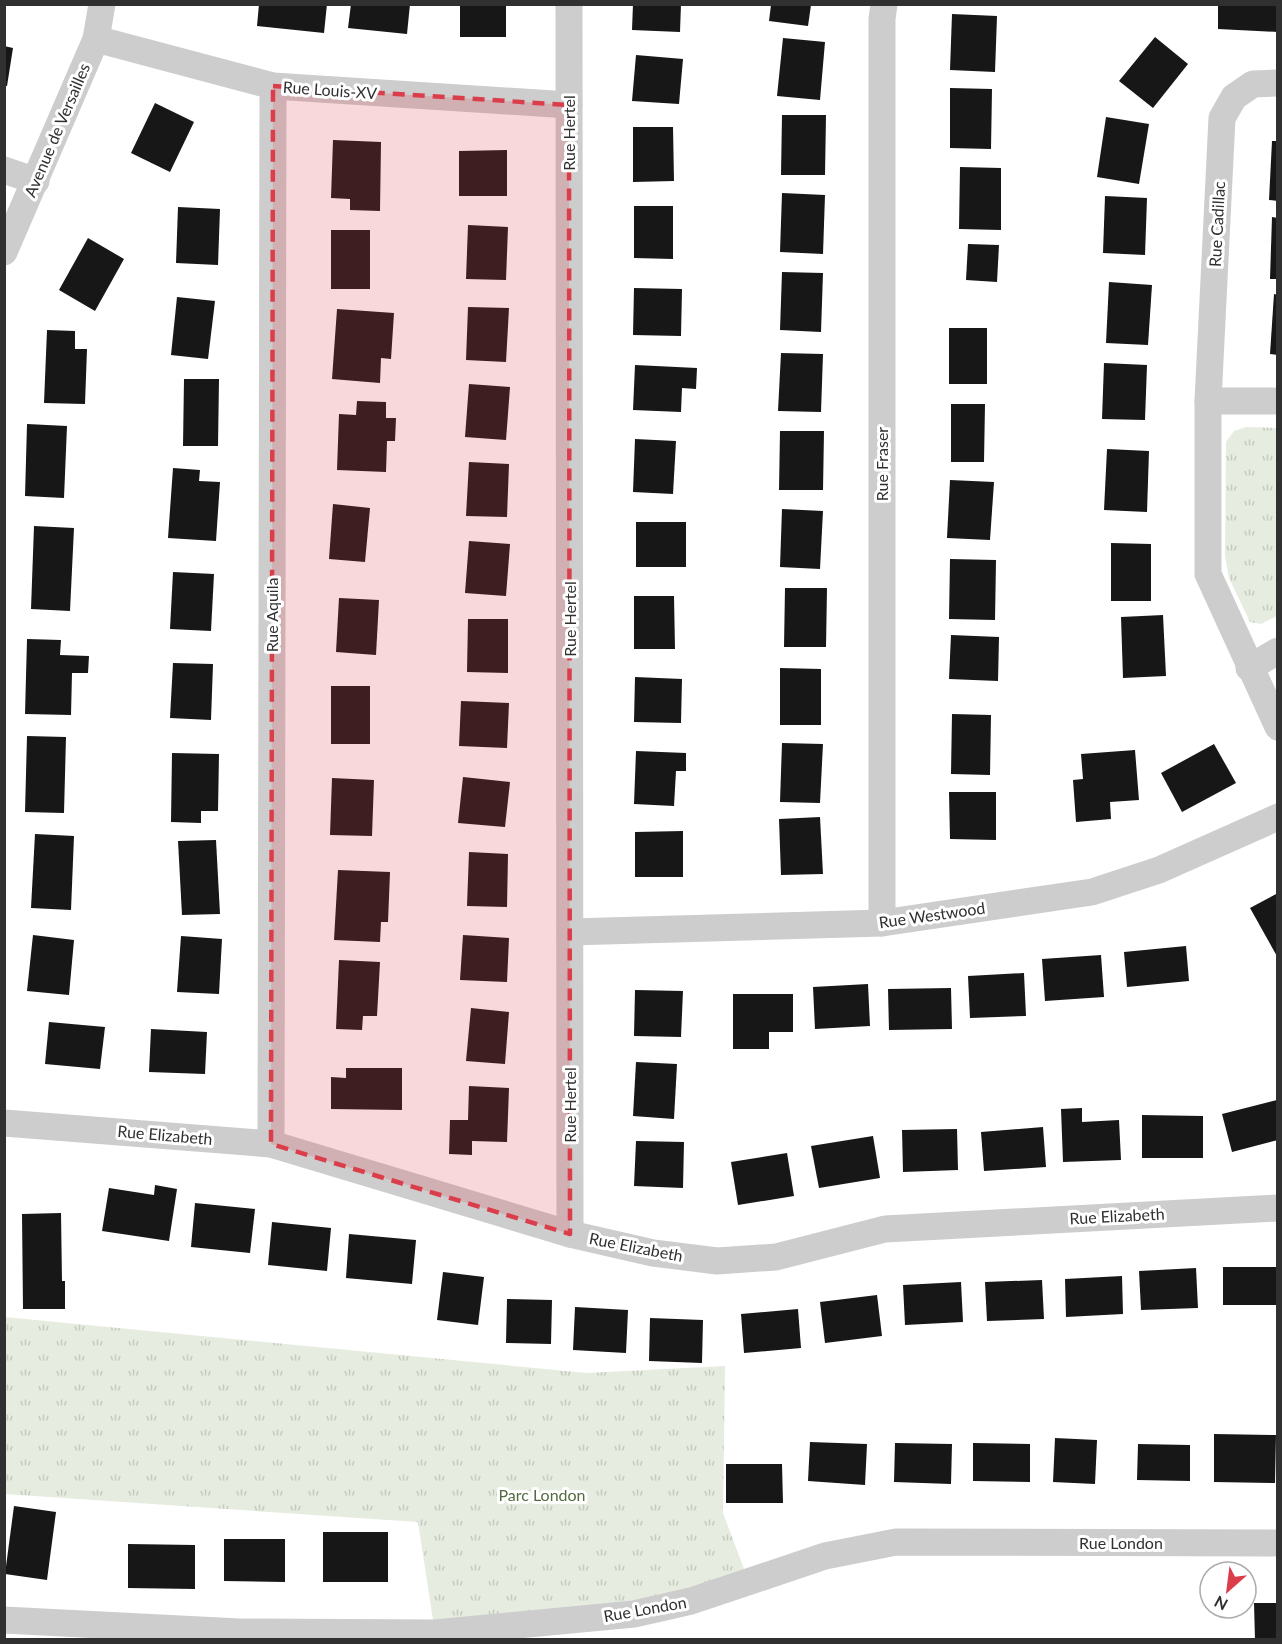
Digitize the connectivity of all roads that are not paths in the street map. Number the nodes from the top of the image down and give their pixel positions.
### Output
1 (102, 4) edge
2 (569, 4) edge
3 (884, 4) edge
4 (96, 39) junction
5 (1278, 83) edge
6 (273, 86) junction
7 (569, 105) junction
8 (4, 170) edge
9 (36, 181) junction
10 (4, 252) edge
11 (1208, 401) junction
12 (1278, 401) edge
13 (1278, 651) edge
14 (1249, 668) junction
15 (1278, 727) edge
16 (1278, 817) edge
17 (882, 923) junction
18 (570, 932) junction
19 (4, 1123) edge
20 (271, 1144) junction
21 (1278, 1208) edge
22 (570, 1234) junction
23 (1278, 1543) edge
24 (4, 1620) edge
25 (239, 1636) edge

1 - 4 street, Avenue de Versailles
2 - 7 street, Rue Hertel
3 - 17 street, Rue Fraser
4 - 6 street, Rue Louis-XV
4 - 9 street, Avenue de Versailles
5 - 11 street, Rue Cadillac
6 - 7 street, Rue Louis-XV
6 - 20 street, Rue Aquila
7 - 18 street, Rue Hertel
8 - 9 street
9 - 10 street, Avenue de Versailles
11 - 12 street
11 - 14 street, Rue Cadillac
13 - 14 street
14 - 15 street, Rue Cadillac
16 - 17 street, Rue Westwood
17 - 18 street, Rue Westwood
18 - 22 street, Rue Hertel
19 - 20 street, Rue Elizabeth
20 - 22 street, Rue Elizabeth
21 - 22 street, Rue Elizabeth
23 - 25 street, Rue London
24 - 25 street, Rue London

